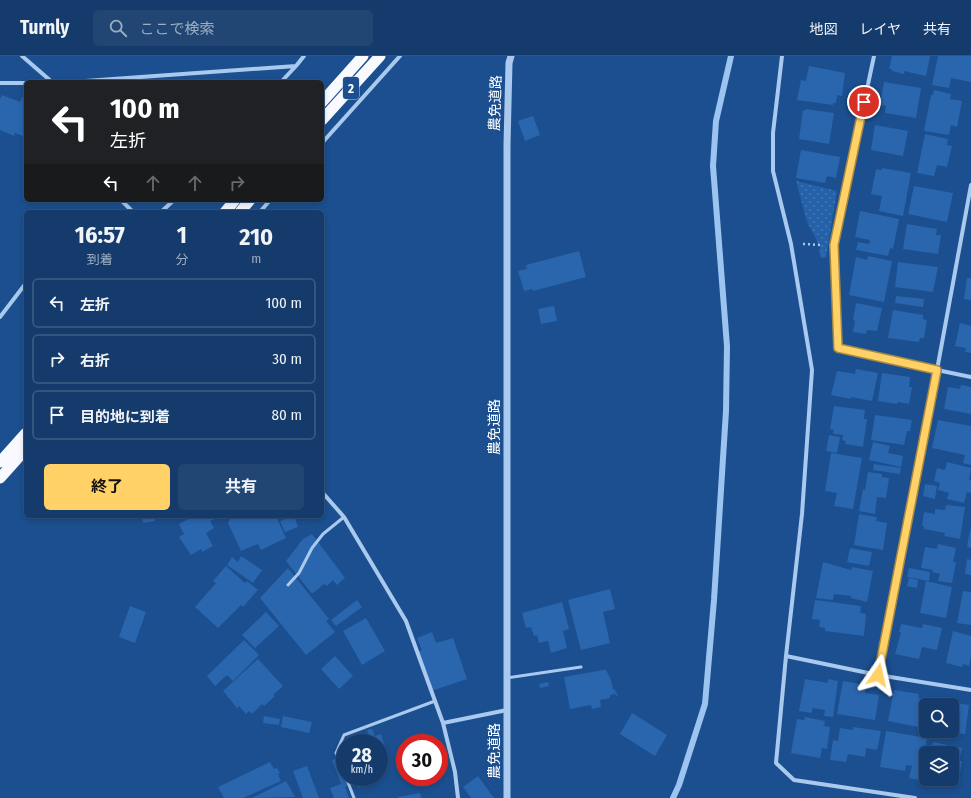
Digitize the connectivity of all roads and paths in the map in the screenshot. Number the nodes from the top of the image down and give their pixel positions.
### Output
1 (22, 56) edge
2 (304, 56) edge
3 (363, 56) edge
4 (380, 56) edge
5 (400, 56) edge
6 (511, 56) edge
7 (782, 56) edge
8 (874, 56) edge
9 (296, 66) junction
10 (50, 80) edge
11 (99, 80) edge
12 (283, 80) edge
13 (0, 83) edge
14 (24, 83) edge
15 (324, 100) edge
16 (324, 118) edge
17 (324, 141) edge
18 (971, 185) edge
19 (123, 202) edge
20 (172, 202) edge
21 (233, 202) edge
22 (248, 202) edge
23 (268, 202) edge
24 (131, 210) edge
25 (163, 210) edge
26 (227, 210) edge
27 (242, 210) edge
28 (262, 210) edge
29 (791, 244) junction
30 (834, 245) junction
31 (24, 287) edge
32 (0, 317) edge
33 (937, 370) junction
34 (971, 377) edge
35 (24, 435) edge
36 (24, 451) edge
37 (0, 462) edge
38 (0, 478) edge
39 (324, 494) edge
40 (344, 517) junction
41 (288, 585) dead end
42 (786, 656) junction
43 (581, 667) dead end
44 (878, 675) junction
45 (508, 678) junction
46 (971, 690) edge
47 (436, 701) junction
48 (507, 710) junction
49 (443, 723) junction
50 (347, 734) edge
51 (349, 786) edge
52 (354, 798) edge
53 (458, 798) edge
54 (507, 798) edge
55 (915, 798) edge

1 - 10 street
2 - 9 street
3 - 15 highway, 2
4 - 16 highway, 2
5 - 17 street
6 - 45 street, 農免道路
7 - 29 street
8 - 30 street
9 - 11 street
9 - 12 street
13 - 14 street
18 - 33 street
19 - 24 street
20 - 25 street
21 - 26 highway
22 - 27 highway
23 - 28 street
29 - 30 path
29 - 42 street
30 - 33 street
31 - 32 street
33 - 34 street
33 - 44 street
35 - 37 highway
36 - 38 highway
39 - 40 street
40 - 41 lane
40 - 47 street
42 - 44 street
42 - 55 street
43 - 45 lane
44 - 46 street
45 - 48 street, 農免道路
47 - 49 street
47 - 50 lane
48 - 49 street
48 - 54 street, 農免道路
49 - 53 street
51 - 52 lane

